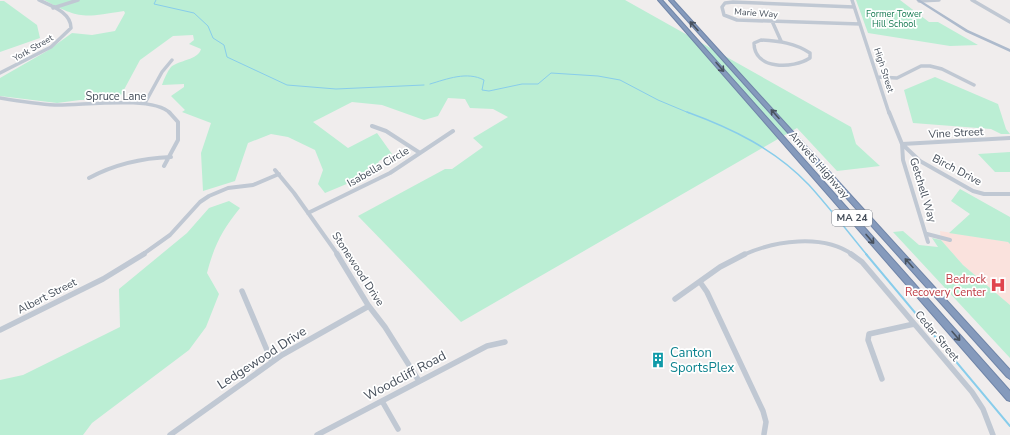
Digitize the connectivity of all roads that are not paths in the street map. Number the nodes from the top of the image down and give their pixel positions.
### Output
1 (39, 0) edge
2 (78, 0) edge
3 (660, 0) edge
4 (671, 0) edge
5 (852, 0) edge
6 (919, 0) edge
7 (939, 0) edge
8 (972, 0) edge
9 (725, 1) edge
10 (854, 7) junction
11 (53, 8) junction
12 (772, 21) junction
13 (1010, 22) edge
14 (860, 24) junction
15 (781, 41) junction
16 (1010, 51) edge
17 (172, 60) dead end
18 (0, 73) edge
19 (878, 77) junction
20 (974, 85) dead end
21 (0, 98) edge
22 (145, 103) junction
23 (372, 126) dead end
24 (453, 131) dead end
25 (1010, 138) edge
26 (902, 144) junction
27 (420, 153) junction
28 (171, 157) junction
29 (164, 166) dead end
30 (89, 178) dead end
31 (1010, 194) edge
32 (204, 199) joint
33 (308, 213) junction
34 (927, 234) junction
35 (950, 240) dead end
36 (928, 242) dead end
37 (700, 282) junction
38 (242, 291) dead end
39 (675, 299) dead end
40 (369, 306) junction
41 (914, 324) junction
42 (0, 330) edge
43 (506, 342) dead end
44 (272, 362) junction
45 (1010, 375) edge
46 (882, 379) dead end
47 (419, 382) junction
48 (1010, 397) edge
49 (382, 401) junction
50 (398, 430) dead end
51 (764, 434) dead end
52 (170, 435) edge
53 (317, 435) edge
54 (993, 435) edge

1 - 11 street, York Street
2 - 11 street
3 -> 48 highway, Amvets Highway / MA 24
45 -> 4 highway, Amvets Highway / MA 24
5 - 10 street, High Street
6 - 7 street
6 - 16 main road
8 - 13 street
9 - 10 street, Marie Way
9 - 12 street, Marie Way
10 - 14 street, High Street
11 - 18 street, York Street
12 - 14 street, Marie Way
12 - 15 street
14 - 19 street, High Street
15 - 15 street
17 - 22 street
19 - 20 street
19 - 26 street, High Street
21 - 22 street, Spruce Lane
22 - 28 street, Spruce Lane
23 - 27 street
24 - 27 street, Isabella Circle
25 - 26 street, Vine Street
26 - 31 street, Birch Drive
26 - 34 street, Getchell Way
27 - 33 street, Isabella Circle
28 - 29 street, Spruce Lane
28 - 30 street
32 - 33 street, Stonewood Drive
32 - 42 street, Albert Street
33 - 40 street, Stonewood Drive
34 - 35 street
34 - 36 street, Getchell Way
37 - 39 street
37 - 41 street, Cedar Street
37 - 51 street
38 - 44 street
40 - 44 street, Ledgewood Drive
40 - 47 street, Stonewood Drive
41 - 46 street
41 - 54 street, Cedar Street
43 - 47 street, Woodcliff Road
44 - 52 street, Ledgewood Drive
47 - 49 street, Woodcliff Road
49 - 50 street
49 - 53 street, Woodcliff Road

